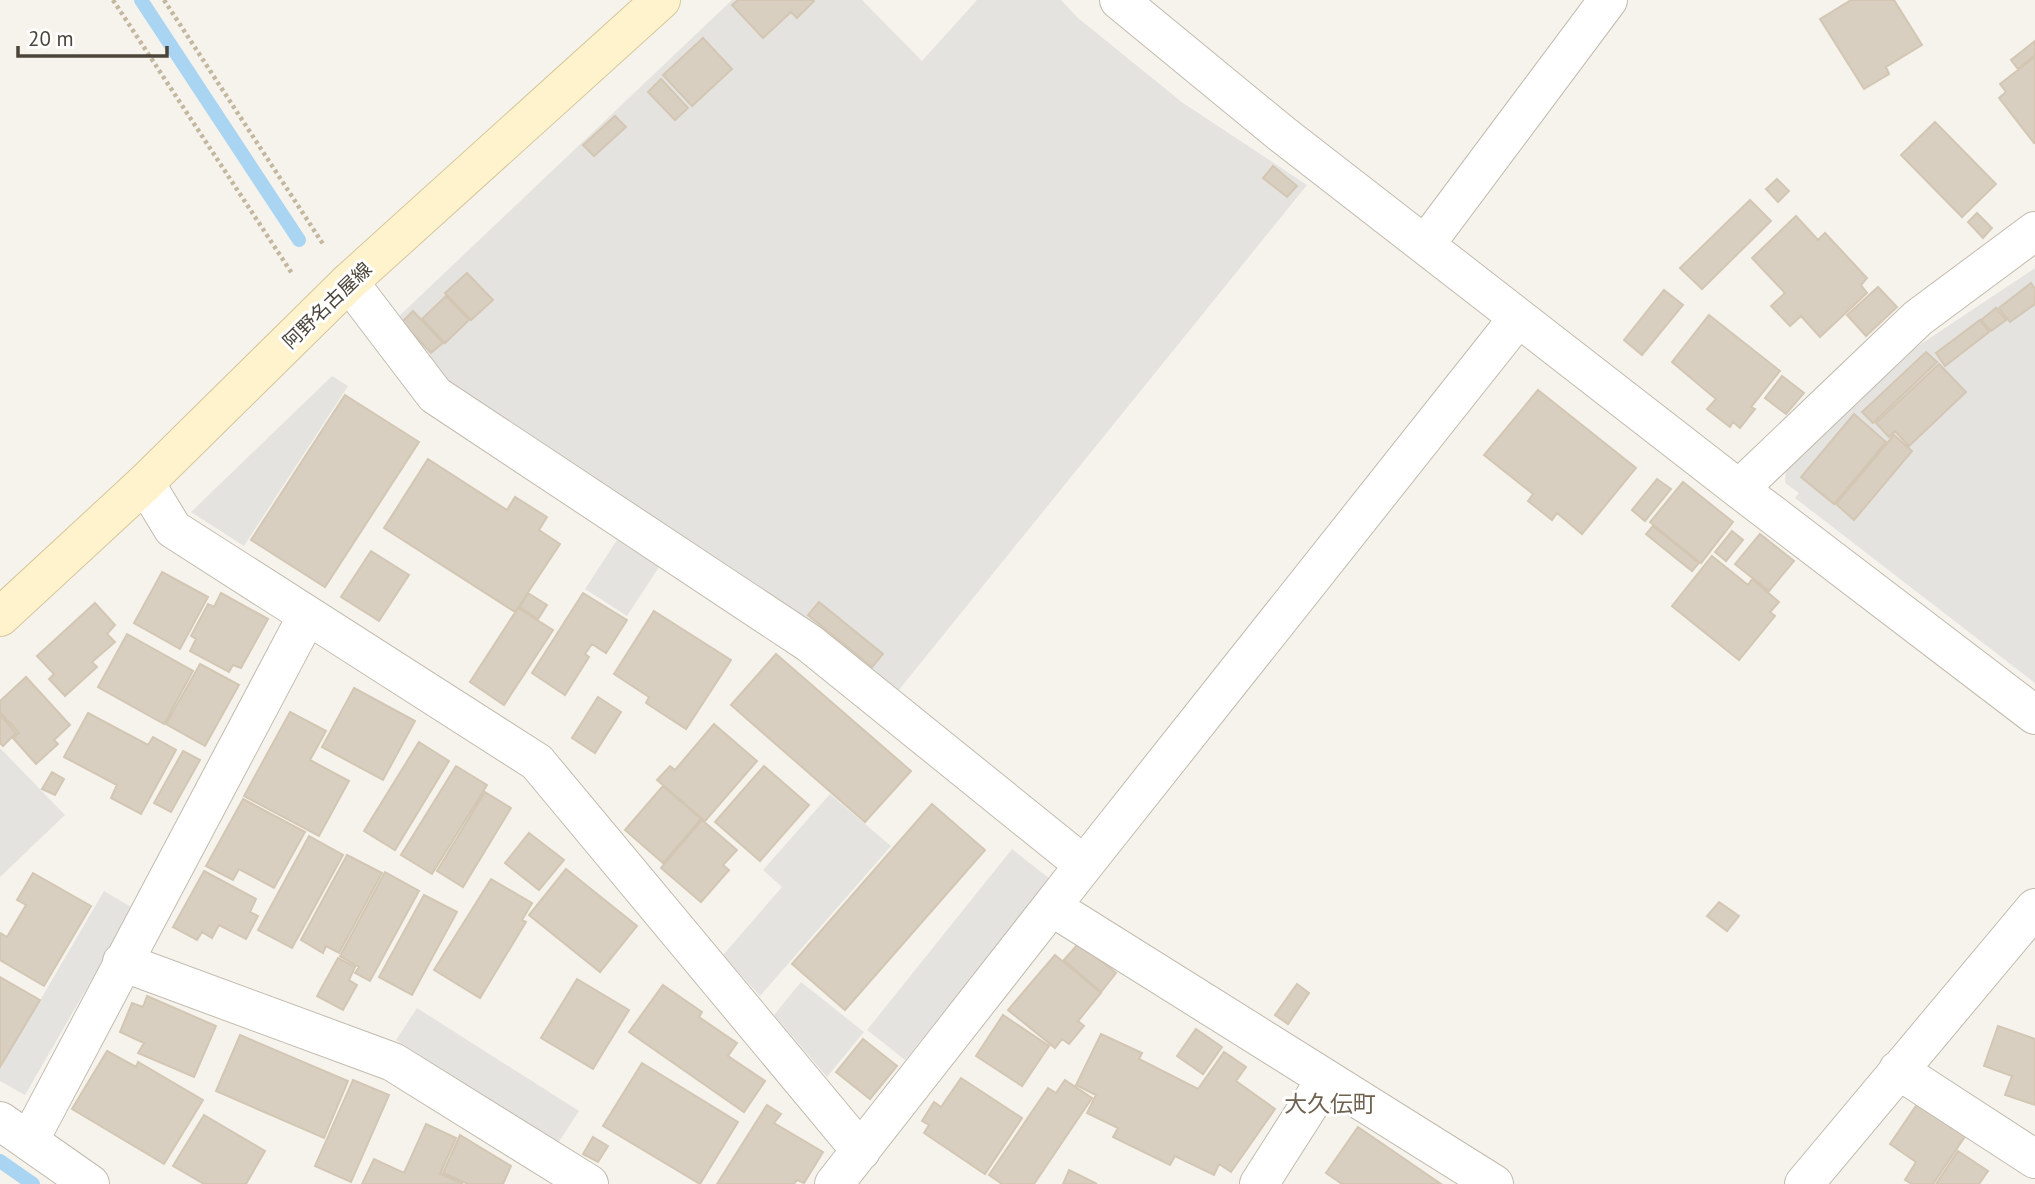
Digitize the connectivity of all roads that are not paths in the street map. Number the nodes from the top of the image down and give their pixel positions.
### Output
1 (661, 0) edge
2 (1119, 0) edge
3 (1608, 0) edge
4 (2035, 231) edge
5 (1425, 245) junction
6 (349, 282) junction
7 (1518, 318) junction
8 (145, 483) junction
9 (1739, 489) junction
10 (307, 615) junction
11 (0, 617) edge
12 (2035, 715) edge
13 (1084, 865) junction
14 (1052, 906) junction
15 (2035, 908) edge
16 (122, 962) junction
17 (1898, 1070) junction
18 (1326, 1079) junction
19 (14, 1131) edge
20 (861, 1151) junction
21 (2035, 1159) edge
22 (90, 1184) edge
23 (589, 1184) edge
24 (834, 1184) edge
25 (1259, 1184) edge
26 (1494, 1184) edge
27 (1804, 1184) edge

1 - 6 main road, 阿野名古屋線
2 - 5 street
3 - 5 street
4 - 9 street
5 - 7 street
6 - 8 main road, 阿野名古屋線
6 - 13 street
7 - 9 street
7 - 13 street
8 - 10 street
8 - 11 main road, 阿野名古屋線
9 - 12 street
10 - 16 street
10 - 20 street
13 - 14 street
14 - 18 street
14 - 20 street
15 - 17 street
16 - 19 street
16 - 23 street
17 - 21 street
17 - 27 street
18 - 25 street
18 - 26 street
19 - 22 street
20 - 24 street

